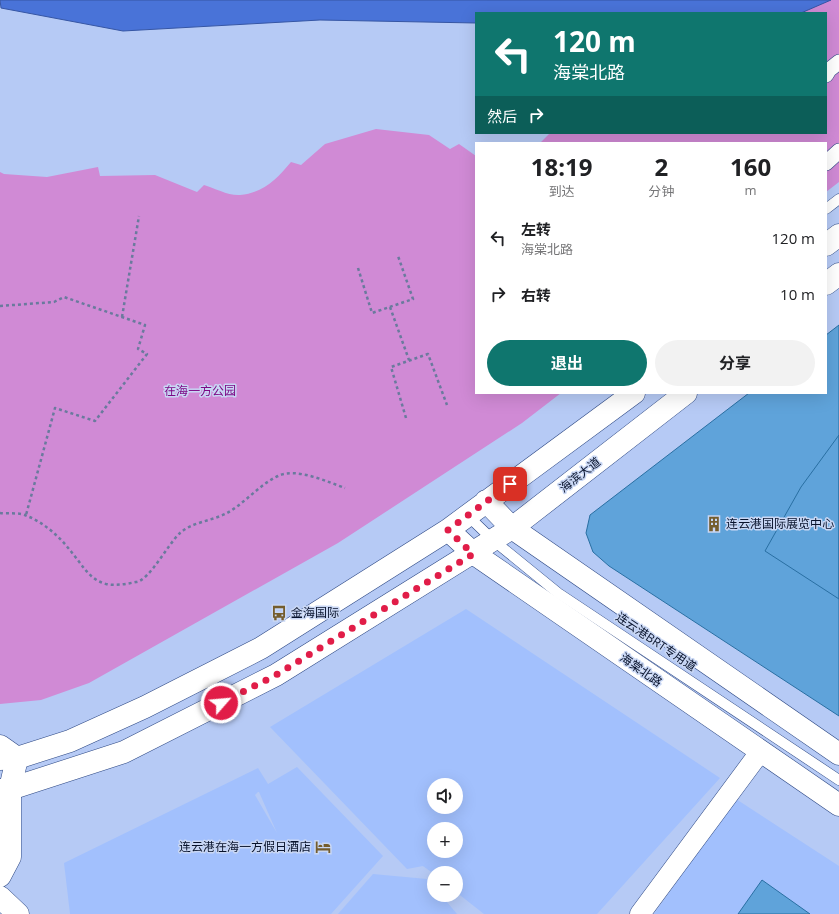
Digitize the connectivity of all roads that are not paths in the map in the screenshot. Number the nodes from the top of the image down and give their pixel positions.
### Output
1 (839, 62) edge
2 (827, 73) edge
3 (839, 151) edge
4 (827, 162) edge
5 (839, 199) edge
6 (827, 208) edge
7 (839, 235) edge
8 (827, 244) edge
9 (839, 274) edge
10 (827, 283) edge
11 (625, 394) edge
12 (633, 394) edge
13 (685, 394) edge
14 (595, 424) junction
15 (486, 501) junction
16 (467, 516) junction
17 (512, 528) junction
18 (448, 530) junction
19 (493, 540) junction
20 (473, 554) junction
21 (760, 752) junction
22 (6, 754) edge
23 (839, 754) edge
24 (839, 780) edge
25 (3, 785) edge
26 (839, 805) edge
27 (0, 876) edge
28 (0, 897) edge
29 (18, 914) edge
30 (640, 914) edge

1 - 2 street
3 - 4 street
5 - 6 lane
7 - 8 main road
9 - 10 main road
11 - 14 lane
12 - 14 main road
13 - 17 main road, 海滨大道
14 - 15 main road
15 - 16 main road
15 - 17 main road
16 - 18 main road
16 - 19 lane, 连云港BRT专用道
17 - 19 main road, 海滨大道
17 - 23 main road
18 - 20 main road, 海棠北路
18 - 22 main road
19 - 20 main road, 海滨大道
19 - 24 lane, 连云港BRT专用道
20 - 21 main road, 海棠北路
20 - 25 main road, 海滨大道
21 - 26 main road, 海棠北路
21 - 30 street
22 - 25 main road
25 - 27 main road
28 - 29 main road

